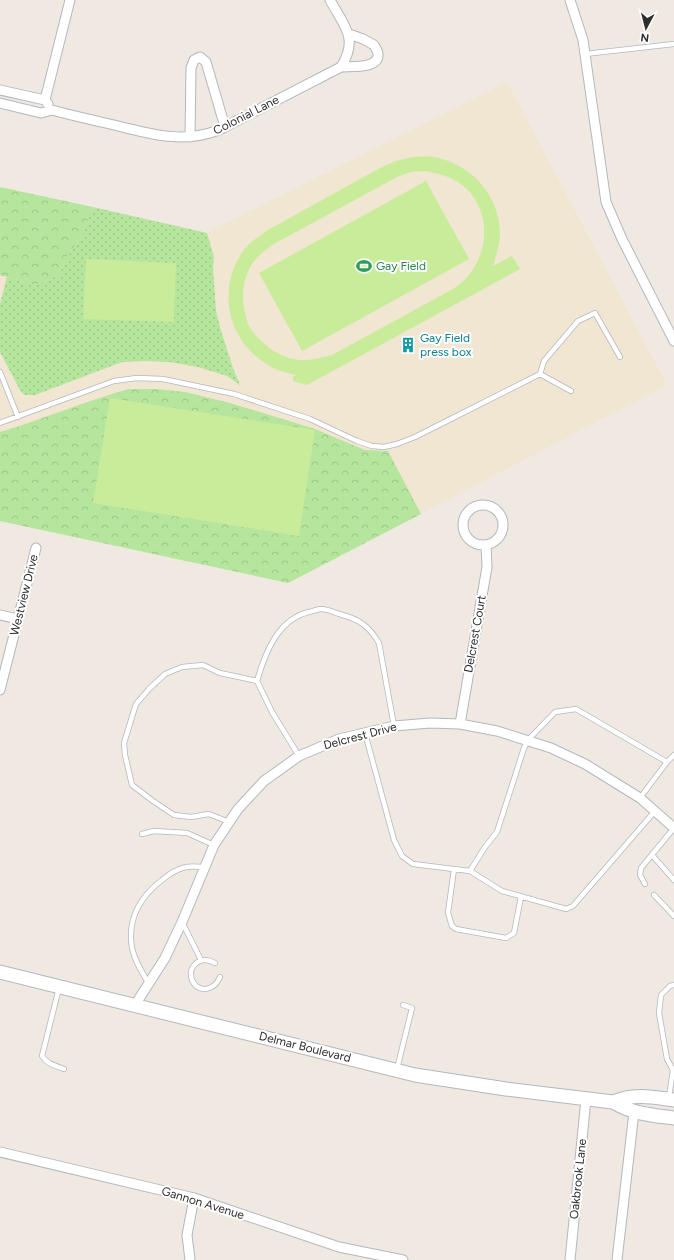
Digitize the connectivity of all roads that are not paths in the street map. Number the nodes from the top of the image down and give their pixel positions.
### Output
1 (70, 0) edge
2 (330, 0) edge
3 (570, 0) edge
4 (349, 34) junction
5 (674, 44) edge
6 (585, 54) junction
7 (341, 67) junction
8 (0, 90) edge
9 (18, 94) junction
10 (45, 100) junction
11 (0, 103) edge
12 (17, 107) junction
13 (52, 110) junction
14 (225, 127) junction
15 (190, 137) junction
16 (674, 341) edge
17 (620, 357) dead end
18 (0, 372) edge
19 (540, 374) junction
20 (571, 391) dead end
21 (18, 418) junction
22 (0, 423) edge
23 (486, 545) junction
24 (36, 548) dead end
25 (0, 615) edge
26 (18, 619) junction
27 (256, 681) junction
28 (0, 690) edge
29 (460, 724) junction
30 (394, 726) junction
31 (365, 733) junction
32 (528, 740) junction
33 (674, 754) edge
34 (299, 756) junction
35 (667, 762) junction
36 (640, 798) junction
37 (655, 811) junction
38 (229, 822) junction
39 (674, 828) edge
40 (142, 834) dead end
41 (214, 845) junction
42 (652, 855) junction
43 (205, 867) junction
44 (454, 869) junction
45 (470, 871) junction
46 (674, 880) edge
47 (645, 884) dead end
48 (654, 895) dead end
49 (521, 897) junction
50 (674, 916) edge
51 (182, 922) junction
52 (201, 960) junction
53 (215, 963) dead end
54 (0, 972) edge
55 (220, 977) dead end
56 (149, 984) junction
57 (674, 985) edge
58 (60, 986) junction
59 (135, 1005) junction
60 (404, 1005) dead end
61 (64, 1069) dead end
62 (396, 1070) junction
63 (673, 1070) edge
64 (586, 1098) junction
65 (671, 1100) edge
66 (613, 1102) junction
67 (634, 1112) junction
68 (674, 1118) edge
69 (0, 1152) edge
70 (194, 1198) junction
71 (190, 1260) edge
72 (403, 1260) edge
73 (570, 1260) edge
74 (617, 1260) edge

1 - 10 street
2 - 4 street
3 - 6 street
4 - 7 street
4 - 7 street, Colonial Lane
5 - 6 lane
6 - 16 street
7 - 14 street, Colonial Lane
8 - 9 street
9 - 10 street
9 - 12 street
10 - 13 street
11 - 12 street, Colonial Lane
12 - 13 street, Colonial Lane
13 - 15 street, Colonial Lane
14 - 15 street, Colonial Lane
14 - 15 street
17 - 19 lane
18 - 21 lane
19 - 20 lane
19 - 21 lane
21 - 22 lane
23 - 23 street
23 - 29 street, Delcrest Court
24 - 26 street, Westview Drive
25 - 26 street
26 - 28 street, Westview Drive
27 - 30 lane
27 - 34 lane
27 - 38 lane
29 - 30 street, Delcrest Drive
29 - 32 street, Delcrest Drive
30 - 31 street, Delcrest Drive
31 - 34 street, Delcrest Drive
31 - 44 lane
32 - 35 lane
32 - 36 street, Delcrest Drive
32 - 45 lane
33 - 35 lane
34 - 38 street, Delcrest Drive
35 - 36 lane
36 - 37 street, Delcrest Drive
37 - 39 street, Delcrest Drive
37 - 49 lane
38 - 41 street, Delcrest Drive
39 - 42 lane
40 - 41 lane
41 - 43 street, Delcrest Drive
42 - 46 lane
42 - 47 lane
43 - 51 street, Delcrest Drive
43 - 56 lane
44 - 45 lane
44 - 49 lane
45 - 49 lane
48 - 50 lane
51 - 52 lane
51 - 56 street, Delcrest Drive
52 - 53 lane
52 - 55 lane
54 - 58 main road, Delmar Boulevard
56 - 59 street, Delcrest Drive
57 - 63 lane
58 - 59 main road, Delmar Boulevard
58 - 61 lane
59 - 62 main road, Delmar Boulevard
60 - 62 lane
62 - 64 main road, Delmar Boulevard
63 - 65 lane
64 - 66 main road, Delmar Boulevard
64 - 73 street, Oakbrook Lane
65 - 66 main road, Delmar Boulevard
66 - 67 main road, Delmar Boulevard
67 - 68 main road, Delmar Boulevard
67 - 74 street
69 - 70 street, Gannon Avenue
70 - 71 street
70 - 72 street, Gannon Avenue

